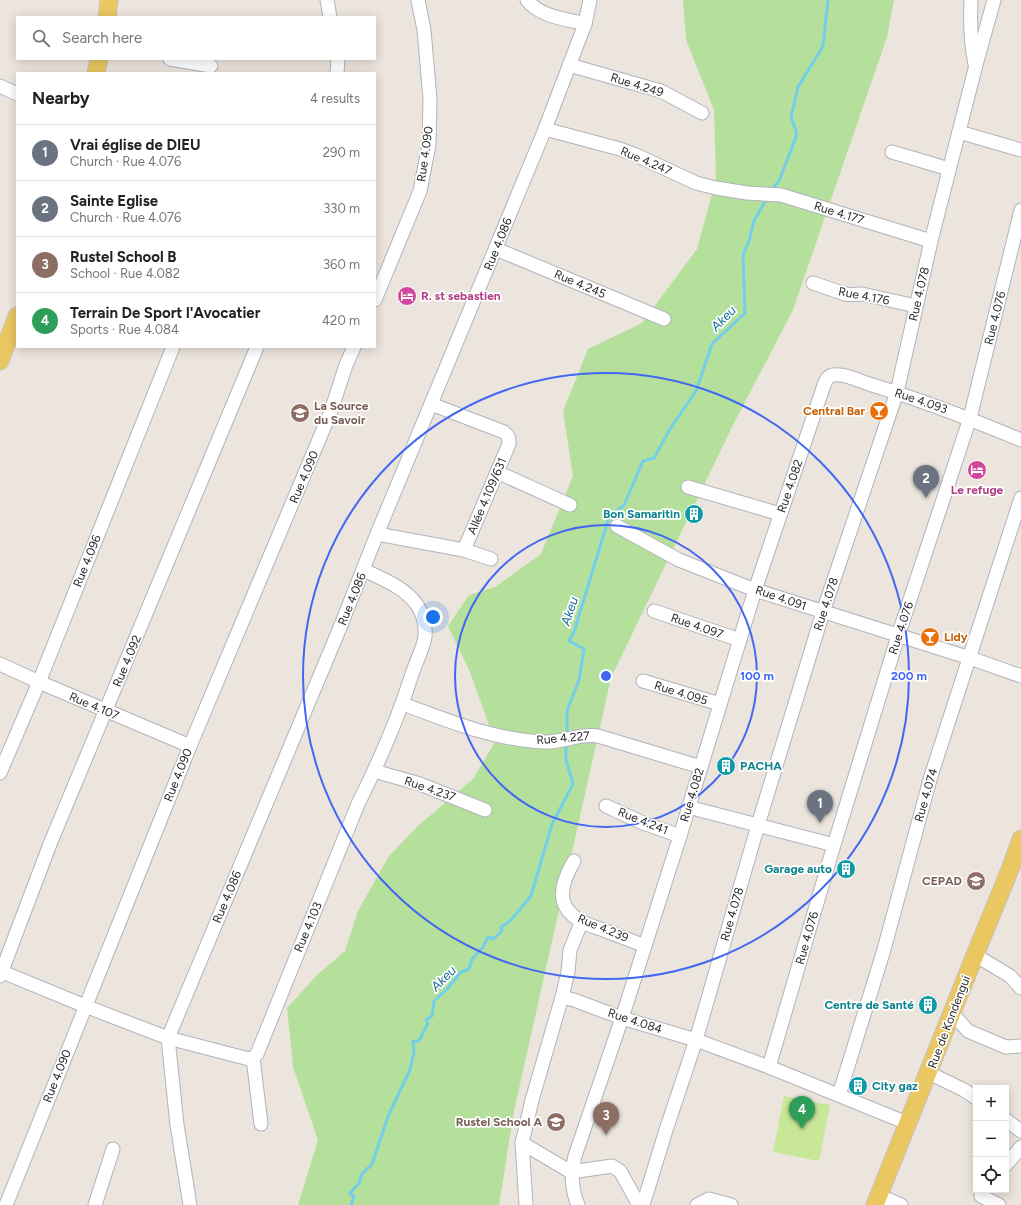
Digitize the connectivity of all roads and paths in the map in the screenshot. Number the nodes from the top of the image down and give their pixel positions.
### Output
1 (109, 0) edge
2 (327, 0) edge
3 (418, 0) edge
4 (527, 0) edge
5 (590, 0) edge
6 (971, 0) edge
7 (994, 0) edge
8 (107, 16) edge
9 (330, 16) edge
10 (585, 24) junction
11 (99, 60) edge
12 (176, 60) edge
13 (338, 60) edge
14 (569, 65) junction
15 (210, 66) dead end
16 (976, 66) junction
17 (96, 72) edge
18 (337, 72) edge
19 (0, 86) edge
20 (16, 94) edge
21 (702, 113) dead end
22 (545, 129) junction
23 (959, 132) junction
24 (1021, 150) edge
25 (892, 152) dead end
26 (949, 169) junction
27 (747, 194) joint
28 (1021, 210) edge
29 (1018, 230) edge
30 (931, 241) junction
31 (496, 249) junction
32 (813, 283) dead end
33 (376, 298) edge
34 (916, 306) junction
35 (16, 319) edge
36 (664, 319) dead end
37 (173, 348) edge
38 (257, 348) edge
39 (354, 348) edge
40 (0, 361) edge
41 (824, 385) joint
42 (897, 392) junction
43 (431, 404) junction
44 (970, 418) junction
45 (1021, 440) edge
46 (497, 472) junction
47 (688, 488) dead end
48 (1021, 498) edge
49 (570, 505) dead end
50 (780, 514) junction
51 (617, 526) dead end
52 (377, 534) junction
53 (464, 550) junction
54 (491, 559) dead end
55 (364, 570) junction
56 (755, 590) junction
57 (654, 611) dead end
58 (823, 612) junction
59 (898, 636) junction
60 (740, 640) junction
61 (970, 658) junction
62 (0, 664) edge
63 (1021, 676) edge
64 (643, 681) dead end
65 (38, 682) junction
66 (403, 704) junction
67 (720, 704) junction
68 (106, 711) junction
69 (190, 746) junction
70 (701, 767) junction
71 (374, 771) junction
72 (0, 773) edge
73 (606, 806) dead end
74 (688, 807) junction
75 (485, 810) dead end
76 (758, 825) junction
77 (680, 836) junction
78 (1021, 839) edge
79 (834, 845) junction
80 (574, 861) dead end
81 (582, 921) junction
82 (644, 946) junction
83 (975, 955) junction
84 (1, 973) edge
85 (1021, 988) edge
86 (562, 997) junction
87 (85, 1006) junction
88 (952, 1013) junction
89 (622, 1018) junction
90 (168, 1038) junction
91 (696, 1040) junction
92 (1021, 1046) edge
93 (253, 1058) junction
94 (769, 1067) junction
95 (929, 1073) junction
96 (839, 1095) junction
97 (973, 1096) edge
98 (1007, 1121) edge
99 (907, 1123) junction
100 (261, 1124) dead end
101 (1021, 1131) edge
102 (522, 1143) junction
103 (1021, 1147) edge
104 (113, 1149) dead end
105 (1009, 1161) edge
106 (571, 1172) junction
107 (981, 1197) edge
108 (878, 1201) edge
109 (6, 1205) edge
110 (95, 1205) edge
111 (190, 1205) edge
112 (526, 1205) edge
113 (578, 1205) edge
114 (639, 1205) edge
115 (644, 1205) edge
116 (697, 1205) edge
117 (731, 1205) edge
118 (901, 1205) edge
119 (999, 1205) edge

1 - 8 main road
2 - 9 street
3 - 33 street, Rue 4.090
4 - 10 street
5 - 10 street, Rue 4.086
6 - 16 street
7 - 16 street, Rue 4.078
10 - 14 street, Rue 4.086
11 - 17 main road
12 - 15 street
13 - 18 street
14 - 21 street, Rue 4.249
14 - 22 street, Rue 4.086
16 - 23 street, Rue 4.078
19 - 20 street
22 - 27 street, Rue 4.247
22 - 31 street, Rue 4.086
23 - 24 street
23 - 26 street, Rue 4.078
25 - 26 street
26 - 30 street, Rue 4.078
27 - 30 street, Rue 4.177
28 - 29 street, Rue 4.076
29 - 44 street, Rue 4.076
30 - 34 street, Rue 4.078
31 - 36 street, Rue 4.245
31 - 43 street, Rue 4.086
32 - 34 street, Rue 4.176
34 - 42 street, Rue 4.078
35 - 40 main road
37 - 65 street, Rue 4.096
38 - 68 street, Rue 4.092
39 - 69 street, Rue 4.090
41 - 42 street, Rue 4.093
41 - 50 street, Rue 4.082
42 - 44 street, Rue 4.093
42 - 58 street, Rue 4.078
43 - 46 street, Allée 4.109/631
43 - 52 street, Rue 4.086
44 - 45 street, Rue 4.093
44 - 59 street, Rue 4.076
46 - 49 street
46 - 53 street, Allée 4.109/631
47 - 50 street
48 - 61 street, Rue 4.074
50 - 56 street, Rue 4.082
51 - 56 street, Rue 4.091
52 - 53 street
52 - 55 street, Rue 4.086
53 - 54 street
55 - 66 street, Rue 4.103
55 - 90 street, Rue 4.086
56 - 58 street, Rue 4.091
56 - 60 street, Rue 4.082
57 - 60 street, Rue 4.097
58 - 59 street, Rue 4.091
58 - 76 street, Rue 4.078
59 - 61 street, Rue 4.091
59 - 79 street, Rue 4.076
60 - 67 street, Rue 4.082
61 - 63 street, Rue 4.091
61 - 96 street, Rue 4.074
62 - 65 street, Rue 4.107
64 - 67 street, Rue 4.095
65 - 68 street, Rue 4.107
65 - 72 street, Rue 4.096
66 - 70 street, Rue 4.227
66 - 71 street, Rue 4.103
67 - 70 street, Rue 4.082
68 - 69 street, Rue 4.107
68 - 84 street, Rue 4.092
69 - 87 street, Rue 4.090
70 - 74 street, Rue 4.082
71 - 75 street, Rue 4.237
71 - 93 street, Rue 4.103
73 - 77 street, Rue 4.241
74 - 76 street
74 - 77 street, Rue 4.082
76 - 79 street
76 - 91 street, Rue 4.078
77 - 82 street, Rue 4.082
78 - 83 main road, Rue de Kondengui
79 - 94 street, Rue 4.076
80 - 81 street, Rue 4.239
81 - 82 street, Rue 4.239
81 - 86 street
82 - 89 street, Rue 4.082
83 - 85 street
83 - 88 main road, Rue de Kondengui
84 - 87 street
86 - 89 street, Rue 4.084
86 - 102 street
87 - 90 street
87 - 109 street, Rue 4.090
88 - 92 street
88 - 95 main road, Rue de Kondengui
89 - 91 street, Rue 4.084
89 - 106 street, Rue 4.082
90 - 93 street
90 - 111 street, Rue 4.086
91 - 94 street, Rue 4.084
91 - 115 street, Rue 4.078
93 - 100 street
94 - 96 street, Rue 4.084
95 - 97 street
95 - 99 main road, Rue de Kondengui
96 - 99 street, Rue 4.084
98 - 101 street
99 - 108 main road, Rue de Kondengui
102 - 106 street
102 - 112 street
103 - 105 street
104 - 110 street
106 - 113 street, Rue 4.082
106 - 114 street
107 - 119 street
108 - 118 street
116 - 117 street

